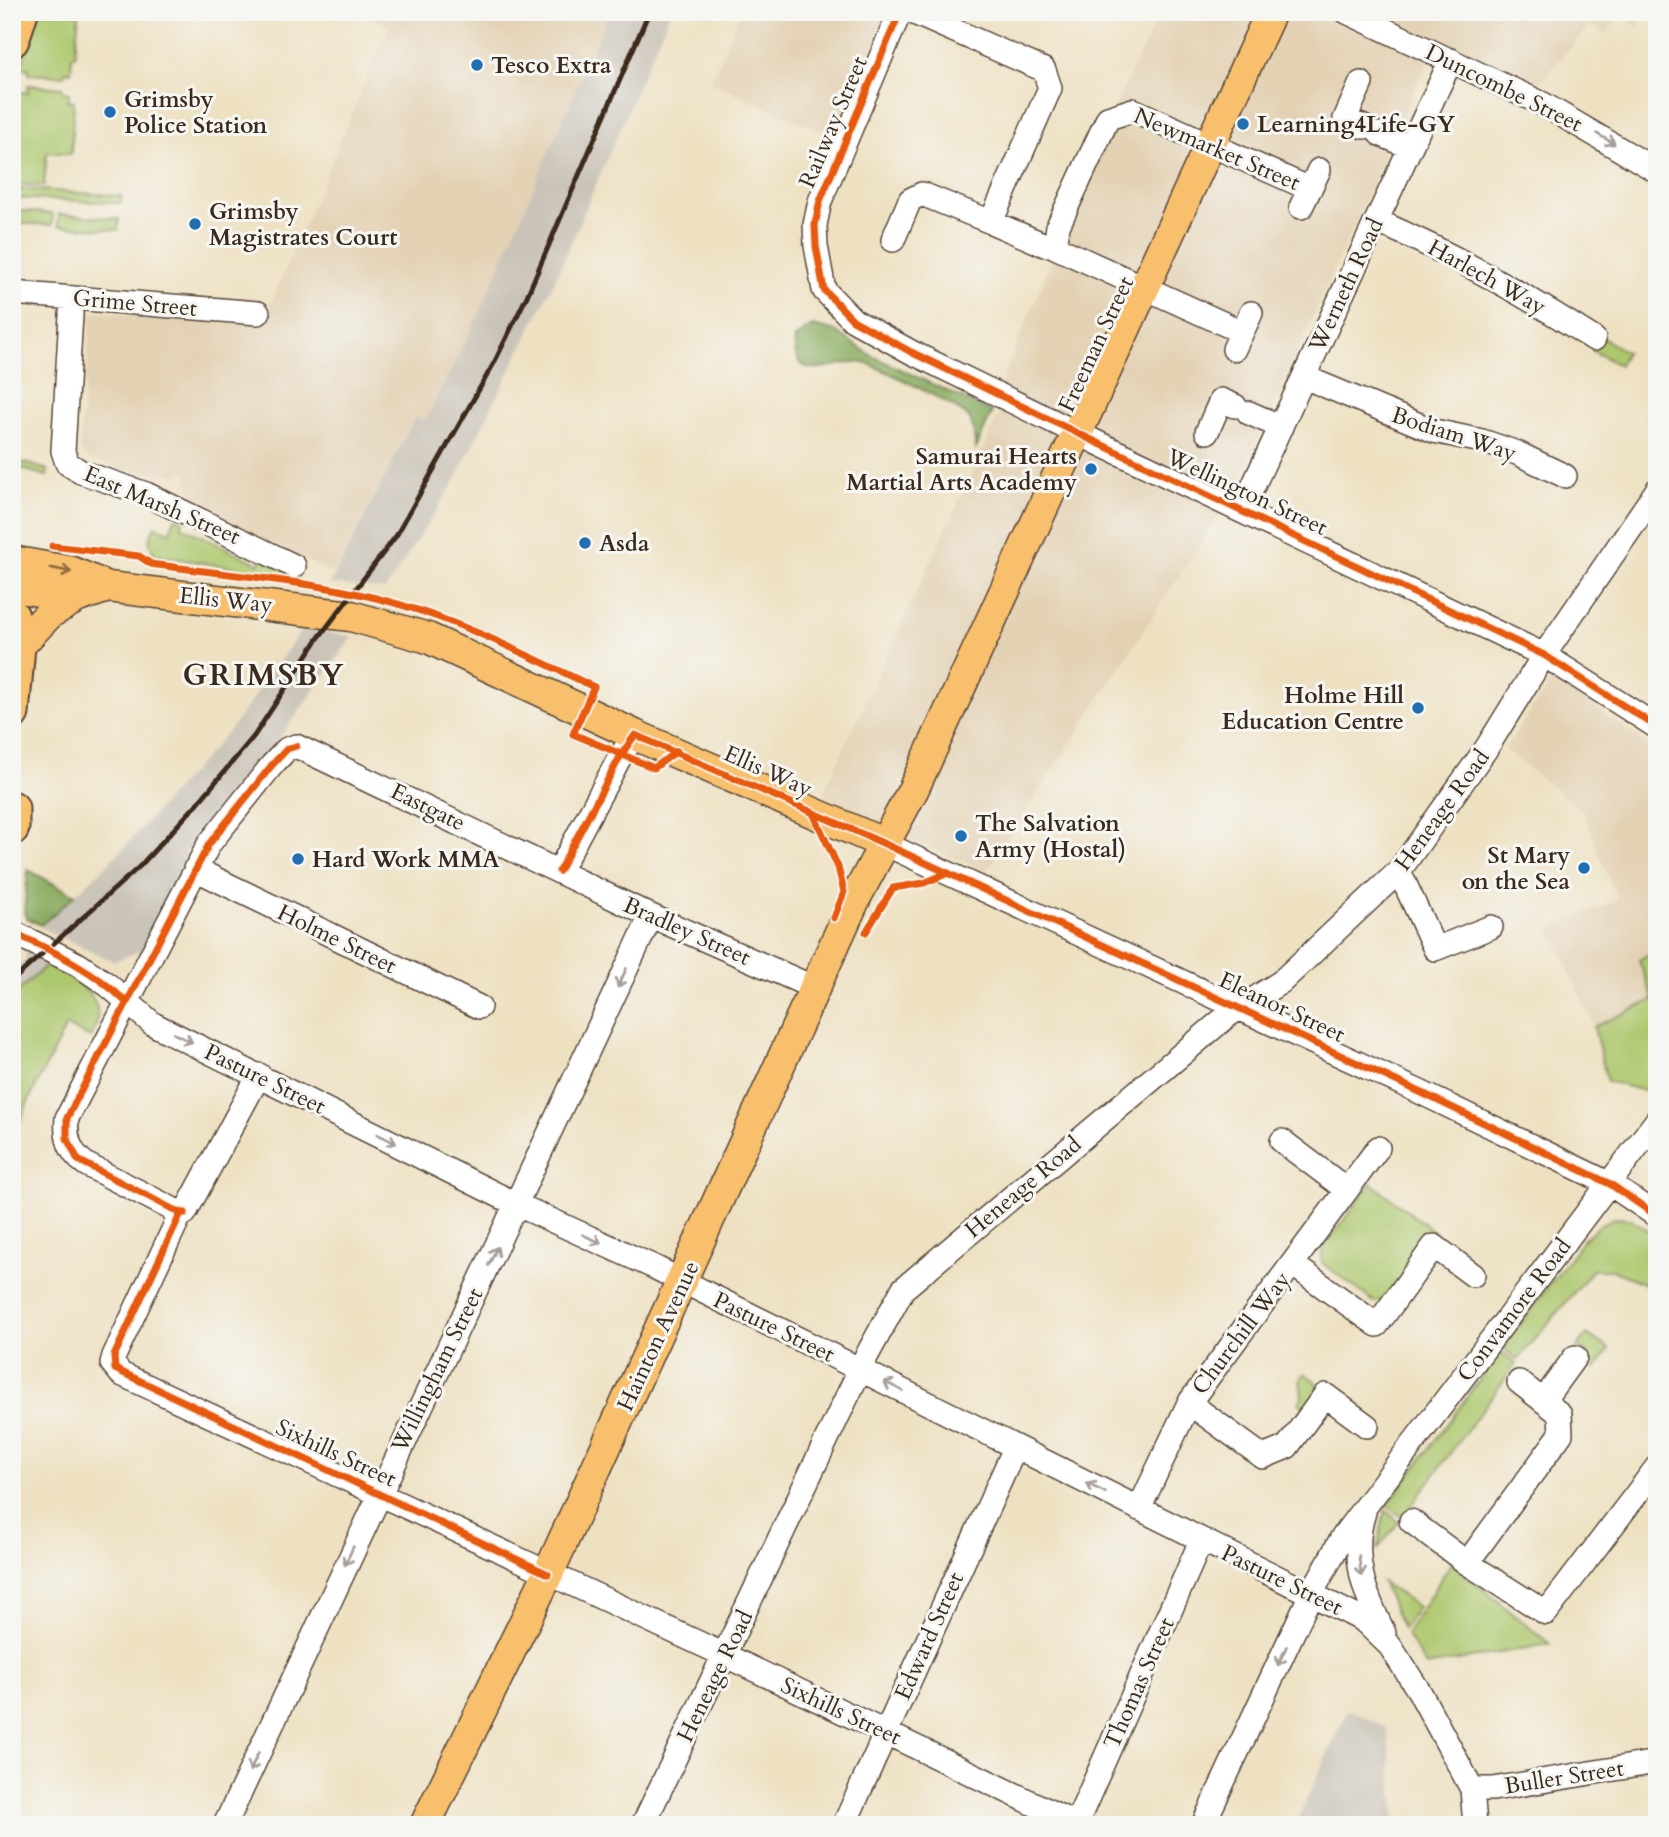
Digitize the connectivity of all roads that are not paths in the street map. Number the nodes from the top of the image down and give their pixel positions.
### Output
1 (21, 12) edge
2 (900, 12) edge
3 (912, 12) edge
4 (1271, 12) edge
5 (1347, 12) edge
6 (12, 40) edge
7 (1451, 60) junction
8 (1361, 83) dead end
9 (1210, 144) junction
10 (1410, 147) junction
11 (1657, 171) edge
12 (1310, 189) dead end
13 (1377, 221) junction
14 (991, 222) junction
15 (893, 240) dead end
16 (1054, 249) junction
17 (1144, 287) junction
18 (824, 290) joint
19 (12, 293) edge
20 (72, 298) junction
21 (258, 313) dead end
22 (1243, 331) dead end
23 (1594, 339) dead end
24 (1304, 377) junction
25 (1281, 427) junction
26 (1207, 432) dead end
27 (1077, 433) junction
28 (1565, 476) dead end
29 (1657, 490) edge
30 (1242, 510) junction
31 (12, 561) edge
32 (294, 565) dead end
33 (12, 587) edge
34 (107, 587) junction
35 (78, 597) junction
36 (15, 631) edge
37 (1544, 655) junction
38 (12, 713) edge
39 (1657, 727) edge
40 (635, 735) junction
41 (12, 808) edge
42 (12, 828) edge
43 (885, 844) junction
44 (195, 869) junction
45 (559, 871) junction
46 (1399, 872) junction
47 (650, 916) junction
48 (1491, 927) dead end
49 (18, 934) edge
50 (817, 989) junction
51 (126, 1002) junction
52 (479, 1007) dead end
53 (1239, 1009) junction
54 (259, 1075) junction
55 (1657, 1120) edge
56 (1282, 1141) dead end
57 (1378, 1148) dead end
58 (1610, 1184) junction
59 (1347, 1190) junction
60 (518, 1205) junction
61 (183, 1213) junction
62 (1657, 1216) edge
63 (1292, 1264) junction
64 (1473, 1275) dead end
65 (682, 1282) junction
66 (1574, 1357) dead end
67 (860, 1370) junction
68 (1519, 1382) dead end
69 (1543, 1401) junction
70 (1189, 1403) junction
71 (1367, 1426) dead end
72 (1015, 1448) junction
73 (1653, 1479) edge
74 (377, 1494) junction
75 (1370, 1500) junction
76 (1139, 1509) junction
77 (1412, 1521) dead end
78 (1201, 1541) junction
79 (1467, 1563) junction
80 (548, 1574) junction
81 (1311, 1594) junction
82 (1390, 1646) junction
83 (724, 1656) junction
84 (887, 1732) junction
85 (1657, 1762) edge
86 (1472, 1789) junction
87 (1077, 1824) edge
88 (225, 1825) edge
89 (425, 1825) edge
90 (643, 1825) edge
91 (844, 1825) edge
92 (1203, 1825) edge
93 (1475, 1825) edge

1 - 6 highway
2 - 18 street, Railway Street
3 - 14 street
4 - 9 main road, Freeman Street
5 - 7 street, Duncombe Street
7 - 10 street, Werneth Road
7 -> 11 street, Duncombe Street
8 - 10 street
9 - 12 street, Newmarket Street
9 - 16 street, Newmarket Street
9 - 17 main road, Freeman Street
10 - 13 street, Werneth Road
13 - 23 street, Harlech Way
13 - 24 street, Werneth Road
14 - 15 street
14 - 16 street
16 - 17 street
17 - 22 street
17 - 27 main road, Freeman Street
18 - 27 street, Wellington Street
19 - 20 street, Grime Street
20 - 21 street, Grime Street
20 - 32 street, East Marsh Street
24 - 25 street, Werneth Road
24 - 28 street, Bodiam Way
25 - 26 street
25 - 30 street, Werneth Road
27 - 30 street, Wellington Street
27 - 43 main road, Freeman Street
29 - 37 street, Heneage Road
30 - 37 street, Wellington Street
31 -> 34 main road, Ellis Way
33 - 35 main road, Ellis Way
34 - 35 main road, Ellis Way
34 - 40 main road, Ellis Way
35 - 36 main road
36 - 38 highway
37 - 39 street, Wellington Street
37 - 46 street, Heneage Road
40 - 43 main road, Ellis Way
40 - 45 street
41 - 42 highway
43 - 50 main road, Hainton Avenue
43 - 53 street, Eleanor Street
44 - 45 street, Eastgate
44 - 51 street
44 - 52 street, Holme Street
45 - 47 street, Bradley Street
46 - 48 street
46 - 53 street, Heneage Road
47 - 50 street, Bradley Street
47 -> 60 street, Willingham Street
49 - 51 street, Pasture Street
50 - 65 main road, Hainton Avenue
51 -> 54 street, Pasture Street
51 - 61 street
53 - 58 street, Eleanor Street
53 - 67 street, Heneage Road
54 -> 60 street, Pasture Street
54 - 61 street
55 - 58 street, Convamore Road
56 - 59 street
57 - 59 street, Churchill Way
58 - 62 street, Eleanor Street
58 - 75 street, Convamore Road
59 - 63 street, Churchill Way
60 -> 65 street, Pasture Street
74 -> 60 street, Willingham Street
61 - 74 street, Sixhills Street
63 - 64 street, Churchill Way
63 - 70 street, Churchill Way
65 - 67 street, Pasture Street
65 - 80 main road, Hainton Avenue
66 - 69 street
72 -> 67 street, Pasture Street
67 - 83 street, Heneage Road
68 - 69 street
69 - 79 street
70 - 71 street, Churchill Way
70 - 76 street, Churchill Way
76 -> 72 street, Pasture Street
72 - 84 street, Edward Street
73 - 79 street
74 - 80 street, Sixhills Street
74 -> 88 street, Willingham Street
75 - 81 street, Convamore Road
75 -> 82 street, Convamore Road
76 - 78 street, Pasture Street
77 - 79 street
78 - 81 street, Pasture Street
78 - 87 street, Thomas Street
80 - 83 street, Sixhills Street
80 - 89 main road, Hainton Avenue
81 - 82 street, Pasture Street
81 -> 92 street, Convamore Road
82 - 86 street, Pasture Street
83 - 84 street, Sixhills Street
83 - 90 street, Heneage Road
84 - 87 street, Sixhills Street
84 - 91 street, Edward Street
85 - 86 street, Buller Street
86 - 93 street

